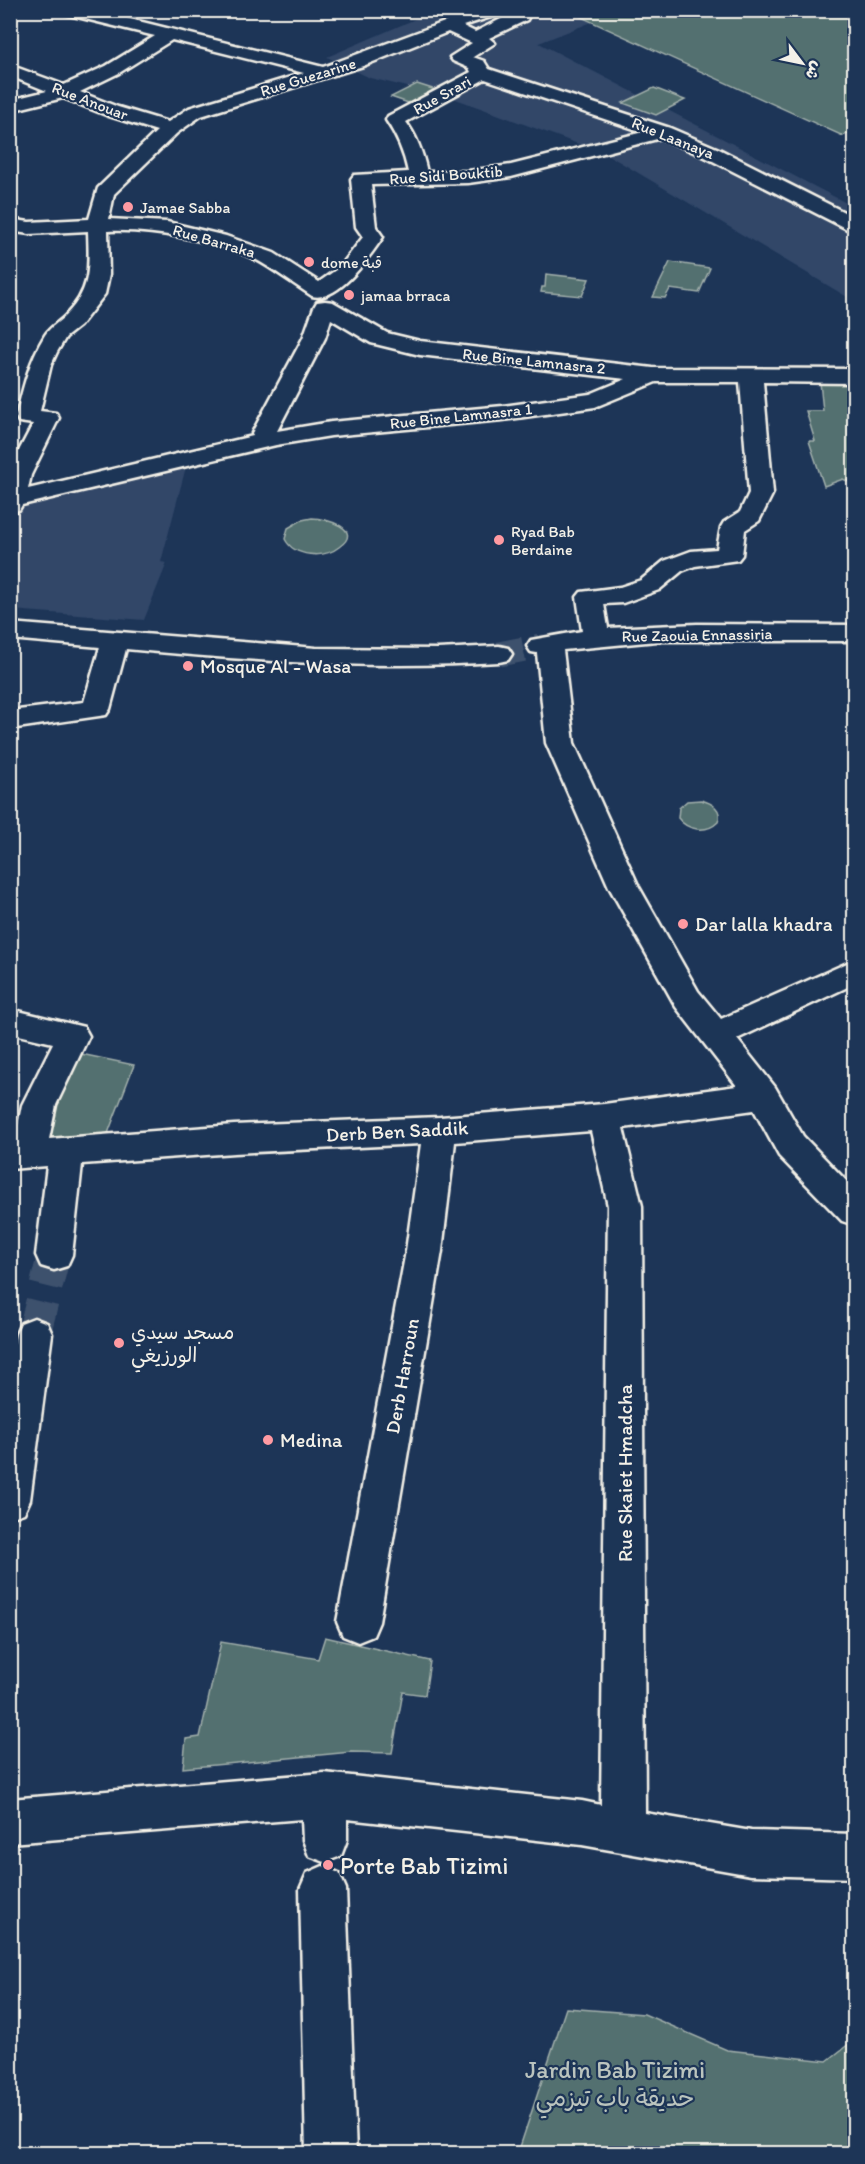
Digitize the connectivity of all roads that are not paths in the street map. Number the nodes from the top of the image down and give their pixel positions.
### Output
1 (71, 10) edge
2 (505, 10) edge
3 (487, 11) edge
4 (448, 26) junction
5 (168, 35) junction
6 (475, 38) junction
7 (10, 70) edge
8 (324, 73) junction
9 (483, 73) junction
10 (65, 92) junction
11 (10, 106) edge
12 (170, 129) junction
13 (663, 132) junction
14 (419, 179) junction
15 (98, 224) junction
16 (10, 225) edge
17 (855, 225) edge
18 (322, 300) junction
19 (653, 375) junction
20 (751, 375) junction
21 (855, 376) edge
22 (265, 441) junction
23 (12, 502) edge
24 (10, 631) edge
25 (855, 633) edge
26 (596, 637) junction
27 (116, 639) junction
28 (499, 654) tunnel mouth
29 (10, 720) edge
30 (855, 970) edge
31 (10, 1021) edge
32 (716, 1035) junction
33 (763, 1096) junction
34 (604, 1117) junction
35 (441, 1130) junction
36 (66, 1151) junction
37 (20, 1155) edge
38 (855, 1211) edge
39 (54, 1255) tunnel mouth
40 (34, 1334) tunnel mouth
41 (10, 1500) edge
42 (358, 1622) dead end
43 (324, 1795) junction
44 (10, 1821) edge
45 (623, 1832) junction
46 (325, 1840) dead end
47 (855, 1857) edge
48 (323, 1889) dead end
49 (331, 2154) edge

1 - 5 street
2 - 6 street
3 - 4 street, Rue Guezarine
4 - 6 street
4 - 8 street, Rue Guezarine
5 - 8 street
5 - 10 street
6 - 9 street, Rue Laanaya
7 - 10 street, Rue Anouar
8 - 12 street, Rue Guezarine
9 - 13 street, Rue Laanaya
9 - 14 street, Rue Srari
10 - 11 street
10 - 12 street, Rue Anouar
12 - 15 street, Rue Guezarine
13 - 14 street, Rue Sidi Bouktib
13 - 17 street, Rue Laanaya
14 - 18 street, Rue Sidi Bouktib
15 - 16 street, Rue Barraka
15 - 18 street, Rue Barraka
15 - 23 street, Rue Guezarine
18 - 19 street, Rue Bine Lamnasra 2
18 - 22 street
19 - 20 street, Rue Bine Lamnasra 2
19 - 22 street, Rue Bine Lamnasra 1
20 - 21 street, Rue Bine Lamnasra 2
20 - 26 street
22 - 23 street, Rue Bine Lamnasra 1
24 - 27 street
25 - 26 street, Rue Zaouia Ennassiria
26 - 32 street, Rue Zaouia Ennassiria
27 - 28 street
27 - 29 street
30 - 32 street
31 - 37 street
32 - 33 street
33 - 34 street, Derb Ben Saddik
33 - 38 street
34 - 35 street, Derb Ben Saddik
34 - 45 street, Rue Skaiet Hmadcha
35 - 36 street, Derb Ben Saddik
35 - 42 street, Derb Harroun
36 - 37 street, Derb Ben Saddik
36 - 39 street
40 - 41 street
43 - 44 street
43 - 45 street
43 - 46 street
45 - 47 street
48 - 49 street

